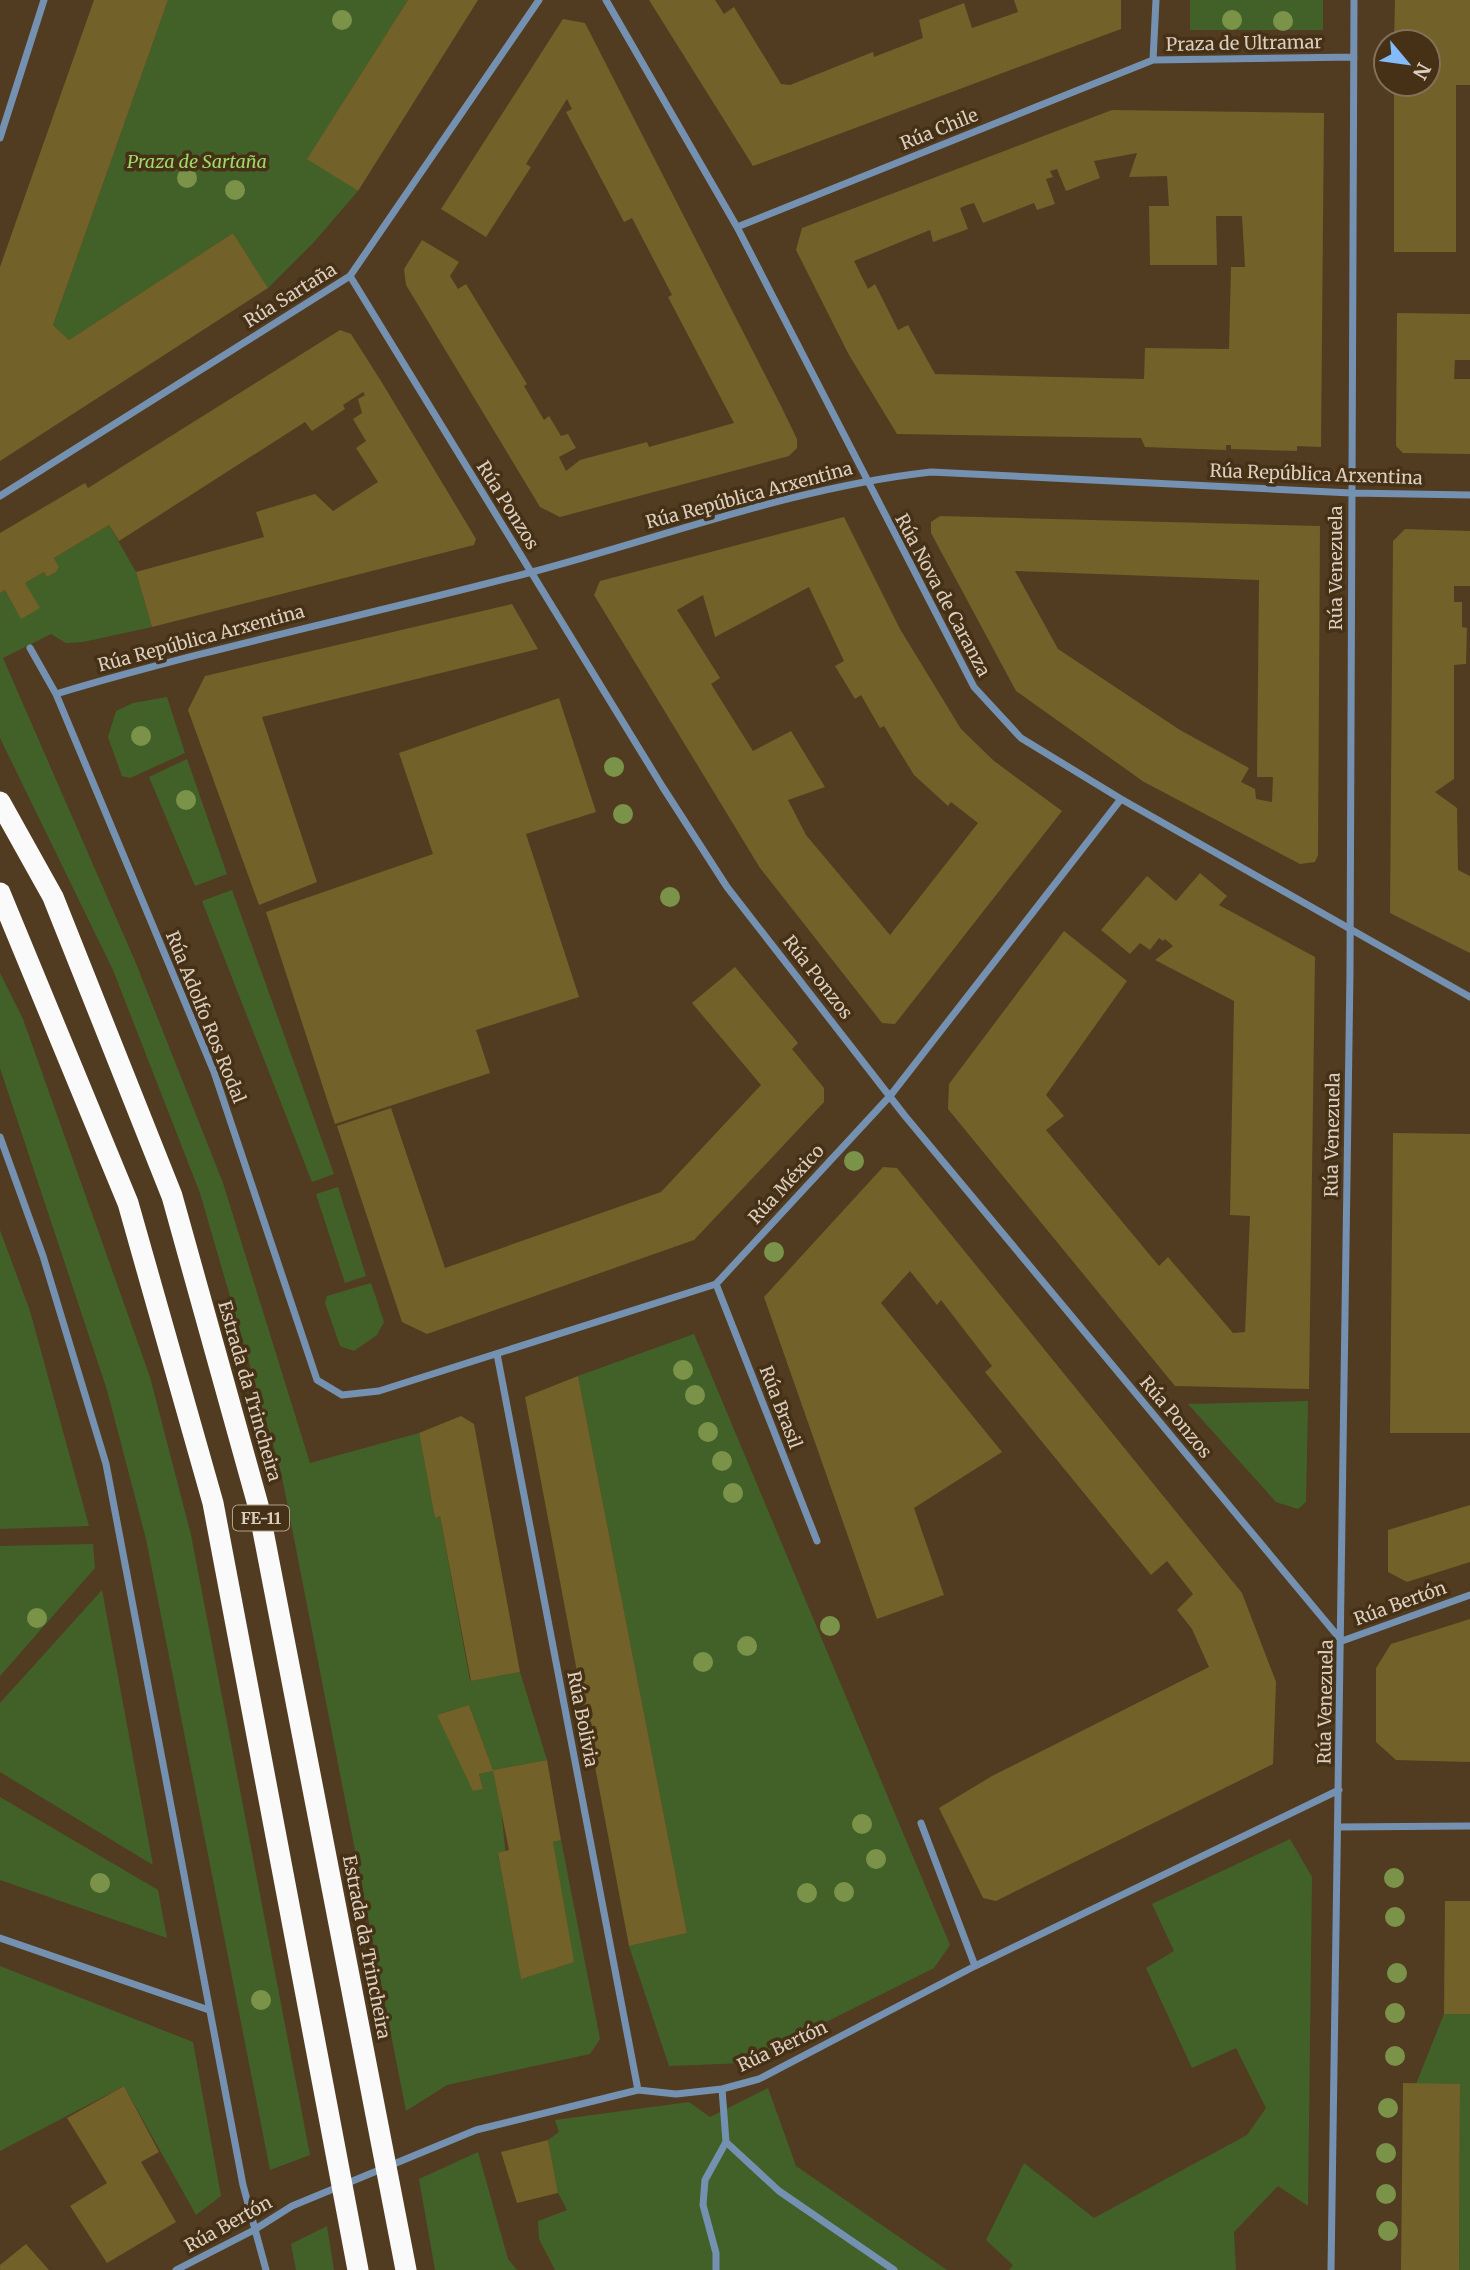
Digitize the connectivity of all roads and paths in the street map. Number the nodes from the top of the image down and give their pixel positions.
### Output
1 (44, 0) edge
2 (539, 0) edge
3 (606, 0) edge
4 (1156, 0) edge
5 (1354, 0) edge
6 (1354, 57) junction
7 (1153, 60) junction
8 (0, 138) edge
9 (737, 227) junction
10 (350, 276) junction
11 (864, 479) junction
12 (1351, 493) junction
13 (1470, 495) edge
14 (0, 496) edge
15 (531, 572) junction
16 (30, 648) dead end
17 (56, 694) junction
18 (1121, 799) junction
19 (0, 802) edge
20 (0, 893) edge
21 (1350, 929) junction
22 (1470, 997) edge
23 (890, 1096) junction
24 (0, 1137) edge
25 (716, 1284) junction
26 (497, 1354) junction
27 (342, 1395) joint
28 (817, 1541) dead end
29 (1470, 1595) edge
30 (1342, 1641) junction
31 (1339, 1790) junction
32 (921, 1823) dead end
33 (1470, 1826) edge
34 (1339, 1827) junction
35 (0, 1938) edge
36 (975, 1966) junction
37 (209, 2010) junction
38 (722, 2089) junction
39 (638, 2090) junction
40 (726, 2142) junction
41 (254, 2230) junction
42 (176, 2270) edge
43 (266, 2270) edge
44 (358, 2270) edge
45 (406, 2270) edge
46 (716, 2270) edge
47 (894, 2270) edge
48 (1331, 2270) edge

1 - 8 street
2 - 10 street, Rúa Sartaña
3 - 9 street, Rúa Nova de Caranza
4 - 7 street, Praza de Ultramar
5 - 6 street, Rúa Venezuela
6 - 7 street, Praza de Ultramar
6 - 12 street, Rúa Venezuela
7 - 9 street, Rúa Chile
9 - 11 street, Rúa Nova de Caranza
10 - 14 street, Rúa Sartaña
10 - 15 street, Rúa Ponzos
11 - 12 street, Rúa República Arxentina
11 - 15 street, Rúa República Arxentina
11 - 18 street, Rúa Nova de Caranza
12 - 13 street, Rúa República Arxentina
12 - 21 street, Rúa Venezuela
15 - 17 street, Rúa República Arxentina
15 - 23 street, Rúa Ponzos
16 - 17 street, Rúa Adolfo Ros Rodal
17 - 27 street, Rúa Adolfo Ros Rodal
18 - 21 street, Rúa Nova de Caranza
18 - 23 street, Rúa México
19 - 45 highway, Estrada da Trincheira / FE-11
20 - 44 highway, FE-11
21 - 22 street, Rúa Nova de Caranza
21 - 30 street, Rúa Venezuela
23 - 25 street, Rúa México
23 - 30 street, Rúa Ponzos
24 - 37 street
25 - 26 street, Rúa México
25 - 28 street, Rúa Brasil
26 - 27 street, Rúa México
26 - 39 street, Rúa Bolivia
29 - 30 street, Rúa Bertón
30 - 31 street, Rúa Venezuela
31 - 34 street, Rúa Venezuela
31 - 36 street, Rúa Bertón
32 - 36 street
33 - 34 street
34 - 48 street, Rúa Venezuela
35 - 37 street
36 - 38 street, Rúa Bertón
37 - 41 street
38 - 39 street, Rúa Bertón
38 - 40 street
39 - 41 street, Rúa Bertón
40 - 46 street
40 - 47 street
41 - 42 street, Rúa Bertón
41 - 43 street

